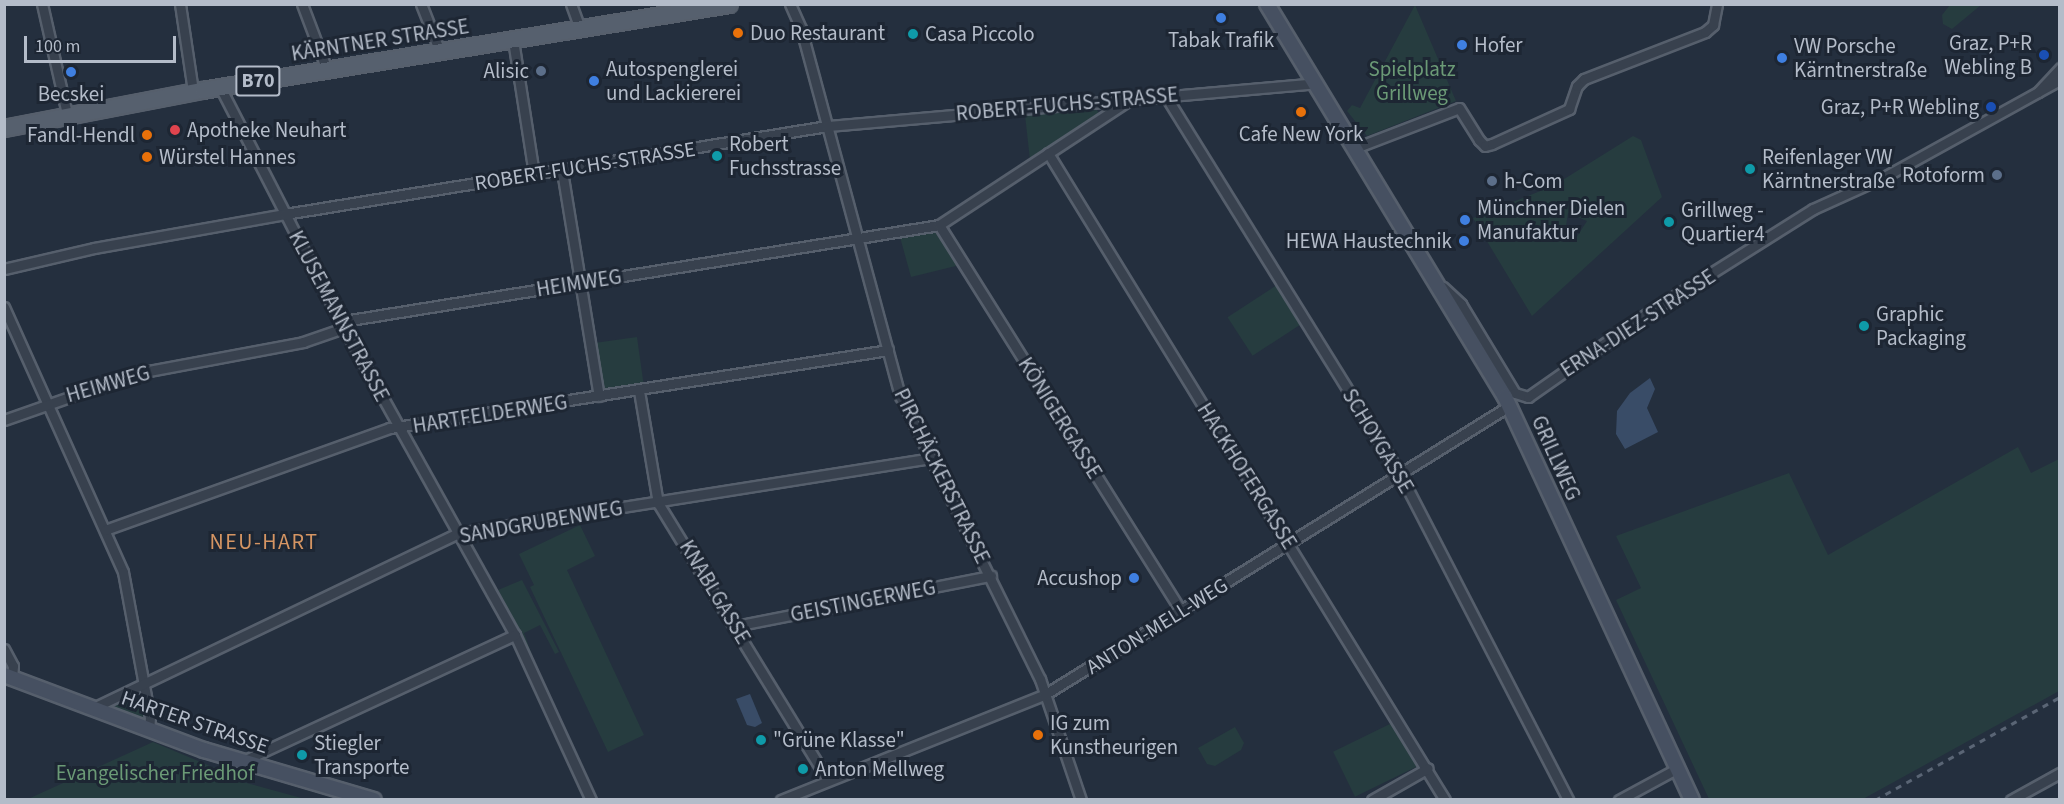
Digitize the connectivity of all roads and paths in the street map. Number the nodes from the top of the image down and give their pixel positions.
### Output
1 (42, 4) edge
2 (180, 4) edge
3 (302, 4) edge
4 (422, 4) edge
5 (571, 4) edge
6 (729, 4) edge
7 (790, 4) edge
8 (1268, 4) edge
9 (1717, 4) edge
10 (580, 29) junction
11 (513, 39) junction
12 (440, 52) junction
13 (2060, 68) edge
14 (327, 70) junction
15 (2060, 80) edge
16 (1314, 83) junction
17 (220, 87) junction
18 (193, 92) junction
19 (2038, 92) junction
20 (1165, 95) junction
21 (1132, 99) junction
22 (67, 114) junction
23 (826, 126) junction
24 (4, 128) edge
25 (1354, 148) junction
26 (1048, 153) junction
27 (562, 171) junction
28 (534, 174) junction
29 (285, 214) junction
30 (939, 225) junction
31 (857, 240) junction
32 (4, 269) edge
33 (580, 282) junction
34 (1439, 283) junction
35 (4, 307) edge
36 (344, 328) junction
37 (888, 350) junction
38 (639, 391) junction
39 (599, 396) junction
40 (45, 403) junction
41 (1509, 406) junction
42 (4, 420) edge
43 (399, 429) junction
44 (931, 458) junction
45 (1400, 474) junction
46 (658, 503) junction
47 (105, 530) junction
48 (458, 533) junction
49 (1289, 544) junction
50 (991, 576) junction
51 (1182, 611) junction
52 (735, 626) junction
53 (515, 635) junction
54 (4, 649) edge
55 (8, 676) edge
56 (143, 682) junction
57 (1044, 695) junction
58 (91, 709) junction
59 (149, 730) junction
60 (242, 762) junction
61 (1428, 768) junction
62 (1676, 769) junction
63 (2060, 773) edge
64 (828, 780) junction
65 (375, 800) edge
66 (591, 800) edge
67 (781, 800) edge
68 (1081, 800) edge
69 (1372, 800) edge
70 (1445, 800) edge
71 (1568, 800) edge
72 (1619, 800) edge
73 (1692, 800) edge
74 (2011, 800) edge

1 - 22 street
2 - 18 street
3 - 14 street
4 - 12 street
5 - 10 street
6 - 10 main road, KÄRNTNER STRASSE / B70
7 - 23 street, PIRCHÄCKERSTRASSE
8 - 16 main road, GRILLWEG
9 - 25 street
10 - 11 main road, KÄRNTNER STRASSE / B70
11 - 12 main road, KÄRNTNER STRASSE / B70
11 - 28 street
12 - 14 main road, KÄRNTNER STRASSE / B70
13 - 19 street, ERNA-DIEZ-STRASSE
14 - 17 main road, KÄRNTNER STRASSE / B70
15 - 19 street, ERNA-DIEZ-STRASSE
16 - 20 street, ROBERT-FUCHS-STRASSE
16 - 25 main road, GRILLWEG
17 - 18 main road, KÄRNTNER STRASSE / B70
17 - 29 street, KLUSEMANNSTRASSE
18 - 22 main road, KÄRNTNER STRASSE / B70
19 - 34 street, ERNA-DIEZ-STRASSE
20 - 21 street, ROBERT-FUCHS-STRASSE
20 - 45 street, SCHOYGASSE
21 - 23 street, ROBERT-FUCHS-STRASSE
21 - 26 street, HEIMWEG
22 - 24 main road, KÄRNTNER STRASSE / B70
23 - 27 street, ROBERT-FUCHS-STRASSE
23 - 31 street, PIRCHÄCKERSTRASSE
25 - 34 main road, GRILLWEG
26 - 30 street, HEIMWEG
26 - 49 street, HACKHOFERGASSE
27 - 28 street, ROBERT-FUCHS-STRASSE
27 - 33 street
28 - 29 street, ROBERT-FUCHS-STRASSE
29 - 32 street, ROBERT-FUCHS-STRASSE
29 - 36 street, KLUSEMANNSTRASSE
30 - 31 street, HEIMWEG
30 - 51 street, KÖNIGERGASSE
31 - 33 street, HEIMWEG
31 - 37 street, PIRCHÄCKERSTRASSE
33 - 36 street, HEIMWEG
33 - 39 street
34 - 41 main road, GRILLWEG
35 - 40 street
36 - 40 street, HEIMWEG
36 - 43 street, KLUSEMANNSTRASSE
37 - 38 street, HARTFELDERWEG
37 - 44 street, PIRCHÄCKERSTRASSE
38 - 39 street, HARTFELDERWEG
38 - 46 street, KNABLGASSE
39 - 43 street, HARTFELDERWEG
40 - 42 street, HEIMWEG
40 - 47 street
41 - 45 street, ANTON-MELL-WEG
41 - 62 main road, GRILLWEG
43 - 47 street, HARTFELDERWEG
43 - 48 street, KLUSEMANNSTRASSE
44 - 46 street, SANDGRUBENWEG
44 - 50 street, PIRCHÄCKERSTRASSE
45 - 49 street, ANTON-MELL-WEG
45 - 71 street, SCHOYGASSE
46 - 48 street, SANDGRUBENWEG
46 - 52 street, KNABLGASSE
47 - 56 street
48 - 53 street, KLUSEMANNSTRASSE
48 - 56 street, SANDGRUBENWEG
49 - 51 street, ANTON-MELL-WEG
49 - 61 street, HACKHOFERGASSE
50 - 52 street, GEISTINGERWEG
50 - 57 street, PIRCHÄCKERSTRASSE
51 - 57 street, ANTON-MELL-WEG
52 - 64 street, KNABLGASSE
53 - 60 street
53 - 66 street, KLUSEMANNSTRASSE
54 - 55 street
55 - 58 main road, HARTER STRASSE
56 - 58 street, SANDGRUBENWEG
56 - 59 street
57 - 64 street, ANTON-MELL-WEG
57 - 68 street, PIRCHÄCKERSTRASSE
58 - 59 main road, HARTER STRASSE
59 - 60 main road, HARTER STRASSE
60 - 65 main road, HARTER STRASSE
61 - 69 street
61 - 70 street, HACKHOFERGASSE
62 - 72 street
62 - 73 main road, GRILLWEG
63 - 74 street
64 - 67 street, ANTON-MELL-WEG

